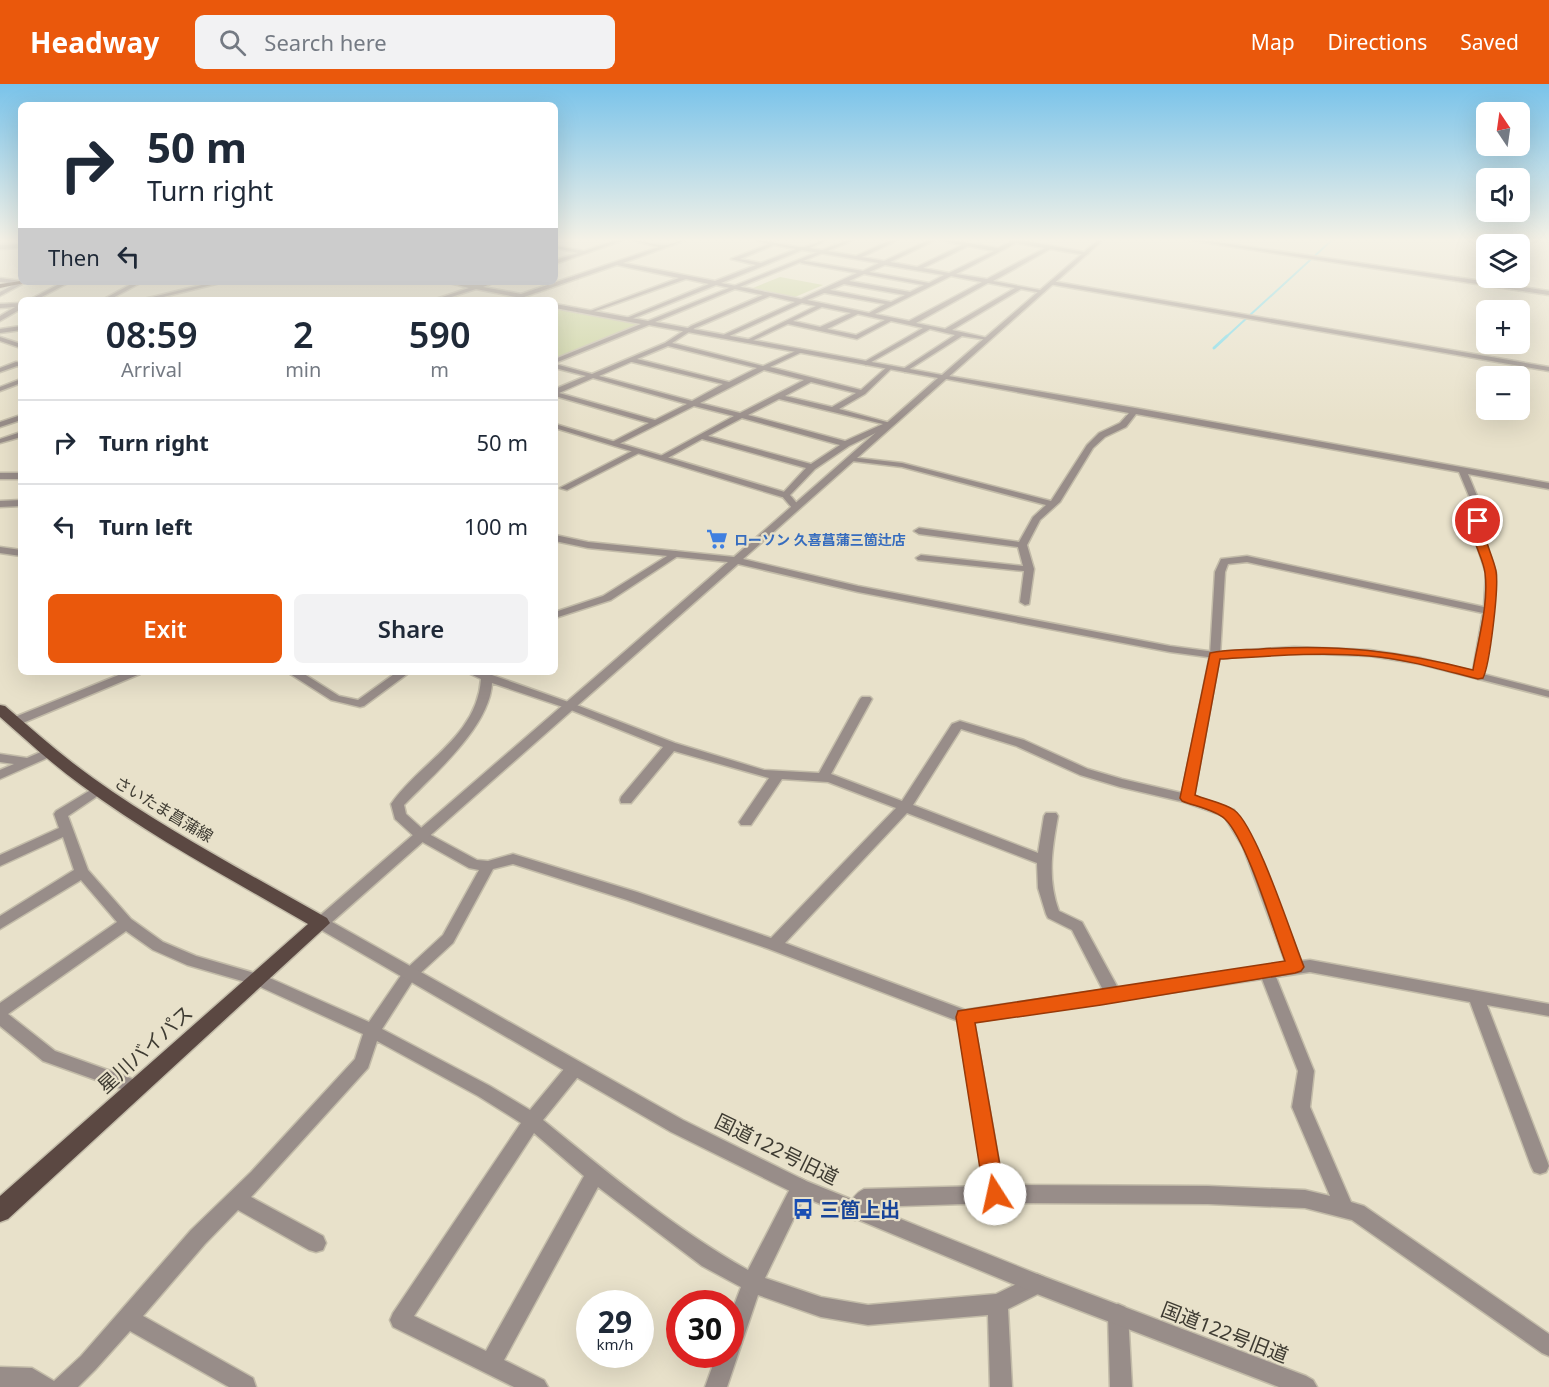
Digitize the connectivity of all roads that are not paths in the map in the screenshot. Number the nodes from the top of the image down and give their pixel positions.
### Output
1 (622, 301) edge
2 (671, 301) edge
3 (703, 301) edge
4 (754, 301) edge
5 (803, 301) joint
6 (876, 301) edge
7 (898, 301) edge
8 (953, 301) edge
9 (997, 301) edge
10 (1031, 301) edge
11 (1154, 301) edge
12 (892, 304) junction
13 (18, 305) edge
14 (822, 305) junction
15 (0, 306) edge
16 (558, 306) edge
17 (18, 307) edge
18 (592, 312) junction
19 (858, 312) junction
20 (871, 314) junction
21 (0, 319) edge
22 (627, 319) junction
23 (891, 319) junction
24 (787, 322) junction
25 (649, 323) junction
26 (911, 323) junction
27 (929, 327) junction
28 (18, 328) edge
29 (821, 329) junction
30 (0, 331) edge
31 (691, 331) junction
32 (946, 331) junction
33 (962, 333) junction
34 (723, 337) junction
35 (0, 339) edge
36 (986, 339) junction
37 (748, 341) junction
38 (667, 344) junction
39 (18, 345) edge
40 (800, 351) junction
41 (558, 360) edge
42 (632, 360) junction
43 (866, 363) junction
44 (18, 365) edge
45 (558, 367) edge
46 (764, 368) junction
47 (890, 368) junction
48 (1549, 369) edge
49 (0, 370) edge
50 (905, 370) junction
51 (593, 376) junction
52 (943, 376) junction
53 (811, 379) junction
54 (18, 383) edge
55 (730, 384) junction
56 (0, 389) edge
57 (558, 392) edge
58 (862, 392) junction
59 (558, 394) edge
60 (778, 396) junction
61 (695, 403) junction
62 (833, 410) junction
63 (1135, 410) junction
64 (743, 416) junction
65 (18, 419) edge
66 (656, 423) junction
67 (890, 424) junction
68 (0, 425) edge
69 (558, 427) edge
70 (18, 436) edge
71 (703, 437) junction
72 (0, 441) edge
73 (615, 444) junction
74 (846, 444) junction
75 (639, 451) junction
76 (661, 458) junction
77 (852, 459) junction
78 (812, 466) junction
79 (1462, 470) junction
80 (0, 476) edge
81 (18, 476) edge
82 (1549, 486) edge
83 (564, 488) dead end
84 (785, 495) junction
85 (18, 502) edge
86 (0, 504) edge
87 (1053, 504) junction
88 (796, 507) junction
89 (920, 531) dead end
90 (558, 539) edge
91 (1022, 544) junction
92 (0, 550) edge
93 (18, 553) edge
94 (675, 554) junction
95 (921, 558) dead end
96 (735, 560) junction
97 (1029, 569) junction
98 (1025, 602) dead end
99 (1487, 610) junction
100 (558, 614) edge
101 (1215, 655) junction
102 (129, 675) edge
103 (298, 675) edge
104 (400, 675) edge
105 (487, 675) edge
106 (1478, 676) junction
107 (1549, 694) edge
108 (866, 699) dead end
109 (570, 706) junction
110 (0, 709) edge
111 (14, 722) junction
112 (671, 746) junction
113 (50, 752) junction
114 (0, 758) edge
115 (27, 762) junction
116 (0, 775) edge
117 (778, 775) junction
118 (823, 778) junction
119 (99, 791) junction
120 (1187, 798) junction
121 (626, 800) dead end
122 (905, 807) junction
123 (1051, 816) dead end
124 (746, 822) dead end
125 (66, 830) junction
126 (422, 836) junction
127 (1043, 860) junction
128 (0, 861) edge
129 (488, 866) junction
130 (82, 872) junction
131 (0, 923) edge
132 (126, 923) junction
133 (321, 923) junction
134 (774, 945) junction
135 (1295, 967) junction
136 (1266, 971) junction
137 (409, 975) junction
138 (260, 980) junction
139 (1114, 996) junction
140 (1476, 996) junction
141 (1549, 1010) edge
142 (0, 1011) edge
143 (0, 1017) edge
144 (965, 1017) junction
145 (372, 1030) junction
146 (575, 1068) junction
147 (138, 1088) junction
148 (532, 1121) junction
149 (1540, 1166) dead end
150 (595, 1174) junction
151 (800, 1187) junction
152 (995, 1194) junction
153 (236, 1199) junction
154 (1345, 1209) junction
155 (0, 1211) edge
156 (855, 1211) junction
157 (316, 1244) dead end
158 (753, 1283) junction
159 (1037, 1284) junction
160 (998, 1304) junction
161 (744, 1308) edge
162 (1118, 1314) junction
163 (128, 1318) junction
164 (1549, 1346) edge
165 (490, 1364) junction
166 (723, 1368) edge
167 (0, 1378) edge
168 (246, 1385) dead end
169 (46, 1387) edge
170 (62, 1387) edge
171 (537, 1387) edge
172 (716, 1387) edge
173 (1001, 1387) edge
174 (1121, 1387) edge
175 (1306, 1387) edge

1 - 18 street
2 - 22 street
3 - 25 street
4 - 31 street
5 - 14 street
5 - 34 street
6 - 12 street
7 - 12 street
8 - 26 street
9 - 32 street
10 - 36 street
11 - 48 street
12 - 20 street
13 - 15 street
14 - 19 street
14 - 24 street
16 - 18 street
17 - 21 street
18 - 22 street
19 - 20 street
19 - 29 street
20 - 23 street
22 - 25 street
23 - 26 street
23 - 29 street
24 - 29 street
24 - 37 street
25 - 31 street
25 - 41 street
26 - 27 street
27 - 32 street
27 - 43 street
28 - 30 street
31 - 34 street
31 - 38 street
32 - 33 street
33 - 36 street
33 - 50 street
34 - 37 street
35 - 39 street
36 - 52 street
37 - 40 street
38 - 42 street
38 - 46 street
40 - 43 street
40 - 46 street
42 - 51 street
42 - 55 street
43 - 47 street
44 - 49 street
45 - 51 street
46 - 53 street
46 - 55 street
47 - 50 street
47 - 58 street
50 - 52 street
51 - 57 street
51 - 61 street
52 - 63 street
52 - 67 street
53 - 58 street
53 - 60 street
54 - 56 street
55 - 61 street
58 - 62 street
59 - 66 street
60 - 62 street
60 - 64 street
61 - 64 street
61 - 66 street
62 - 67 street
63 - 79 street
63 - 87 street
64 - 71 street
64 - 74 street
65 - 68 street
66 - 73 street
67 - 74 street
67 - 77 street
69 - 73 street
70 - 72 street
71 - 76 street
71 - 78 street
73 - 75 street
74 - 78 street
75 - 76 street
75 - 83 street
76 - 84 street
77 - 87 street
77 - 88 street
78 - 84 street
79 - 82 street
79 - 99 street
80 - 81 street
84 - 88 street
85 - 86 street
87 - 91 street
88 - 96 street
89 - 91 street
90 - 94 street
91 - 97 street
92 - 93 street
94 - 96 street
94 - 100 street
95 - 97 street
96 - 101 street
96 - 109 street
97 - 98 street
99 - 101 street
99 - 106 street
101 - 106 street
101 - 120 street
102 - 111 street
103 - 104 street
105 - 109 street
105 - 126 street
106 - 107 street
108 - 118 street
109 - 112 street
109 - 126 street
110 - 111 main road, さいたま菖蒲線
111 - 113 main road, さいたま菖蒲線
112 - 117 street
112 - 121 street
113 - 115 street
113 - 119 main road, さいたま菖蒲線
114 - 115 street
115 - 116 street
117 - 118 street
117 - 124 street
118 - 122 street
119 - 125 street
119 - 133 main road, さいたま菖蒲線
120 - 122 street
120 - 135 street
122 - 127 street
122 - 134 street
123 - 127 street
125 - 128 street
125 - 130 street
126 - 129 street
126 - 133 street
127 - 139 street
129 - 134 street
129 - 137 street
130 - 131 street
130 - 132 street
132 - 138 street
132 - 142 street
133 - 137 street, 国道122号旧道
133 - 138 main road, 星川バイパス
134 - 144 street
135 - 136 street
135 - 140 street
136 - 139 street
136 - 154 street
137 - 145 street
137 - 146 street, 国道122号旧道
138 - 145 street
138 - 147 main road, 星川バイパス
139 - 144 street
140 - 141 street
140 - 149 street
143 - 147 street
144 - 152 street
145 - 148 street
145 - 153 street
146 - 148 street
146 - 151 street, 国道122号旧道
147 - 155 main road, 星川バイパス
148 - 150 street
148 - 165 street
150 - 158 street
150 - 165 street
151 - 156 street, 国道122号旧道
151 - 158 street
152 - 154 street
152 - 156 street
153 - 157 street
153 - 163 street
154 - 164 street
156 - 159 street, 国道122号旧道
158 - 160 street
158 - 161 street
159 - 160 street
159 - 162 street, 国道122号旧道
160 - 173 street
162 - 174 street
162 - 175 street, 国道122号旧道
163 - 168 street
163 - 170 street
165 - 171 street
166 - 172 street
167 - 169 street

